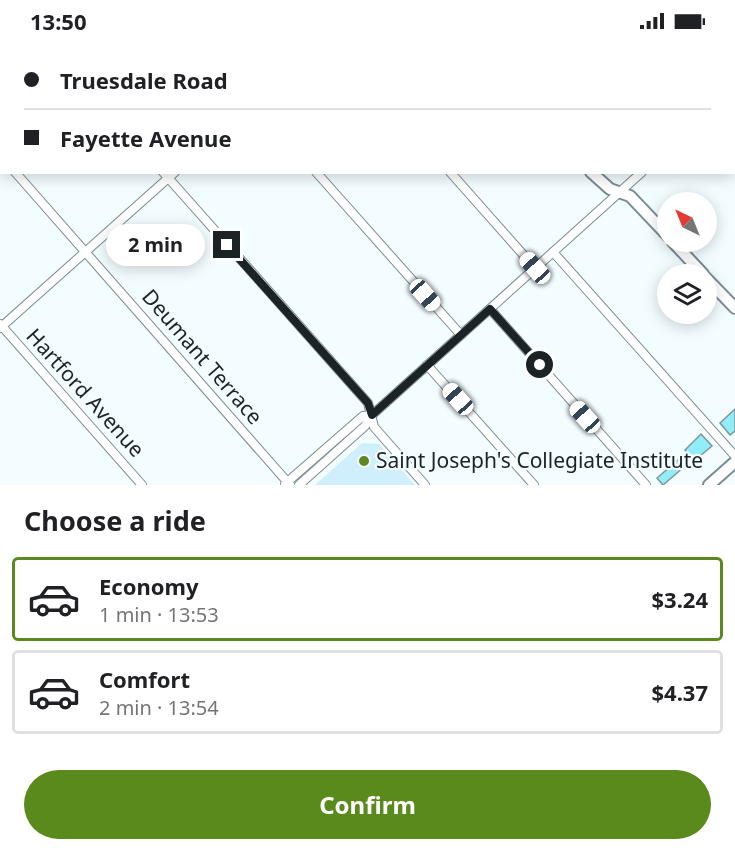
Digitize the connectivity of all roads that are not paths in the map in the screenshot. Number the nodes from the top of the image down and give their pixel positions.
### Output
1 (17, 174) edge
2 (318, 174) edge
3 (452, 174) edge
4 (593, 174) edge
5 (640, 174) edge
6 (166, 176) edge
7 (621, 192) junction
8 (657, 224) edge
9 (85, 252) junction
10 (553, 252) junction
11 (682, 252) edge
12 (694, 264) edge
13 (535, 268) junction
14 (717, 289) edge
15 (735, 308) edge
16 (490, 309) junction
17 (1, 326) edge
18 (461, 335) junction
19 (427, 365) junction
20 (372, 415) junction
21 (735, 456) edge
22 (735, 462) edge
23 (287, 484) edge
24 (142, 485) edge
25 (299, 485) edge
26 (425, 485) edge
27 (534, 485) edge
28 (646, 485) edge
29 (709, 485) edge

1 - 9 street, Deumant Terrace
2 - 18 street
3 - 13 street
4 - 7 street
5 - 7 street
6 - 9 street
6 - 20 street
7 - 8 street
7 - 10 street
9 - 17 street
9 - 23 street, Deumant Terrace
10 - 13 street
10 - 21 street
11 - 12 street
13 - 16 street
14 - 15 street
16 - 18 street
16 - 28 street
17 - 24 street, Hartford Avenue
18 - 19 street
19 - 20 street
19 - 27 street
20 - 23 street
20 - 25 street
20 - 26 street
22 - 29 street

